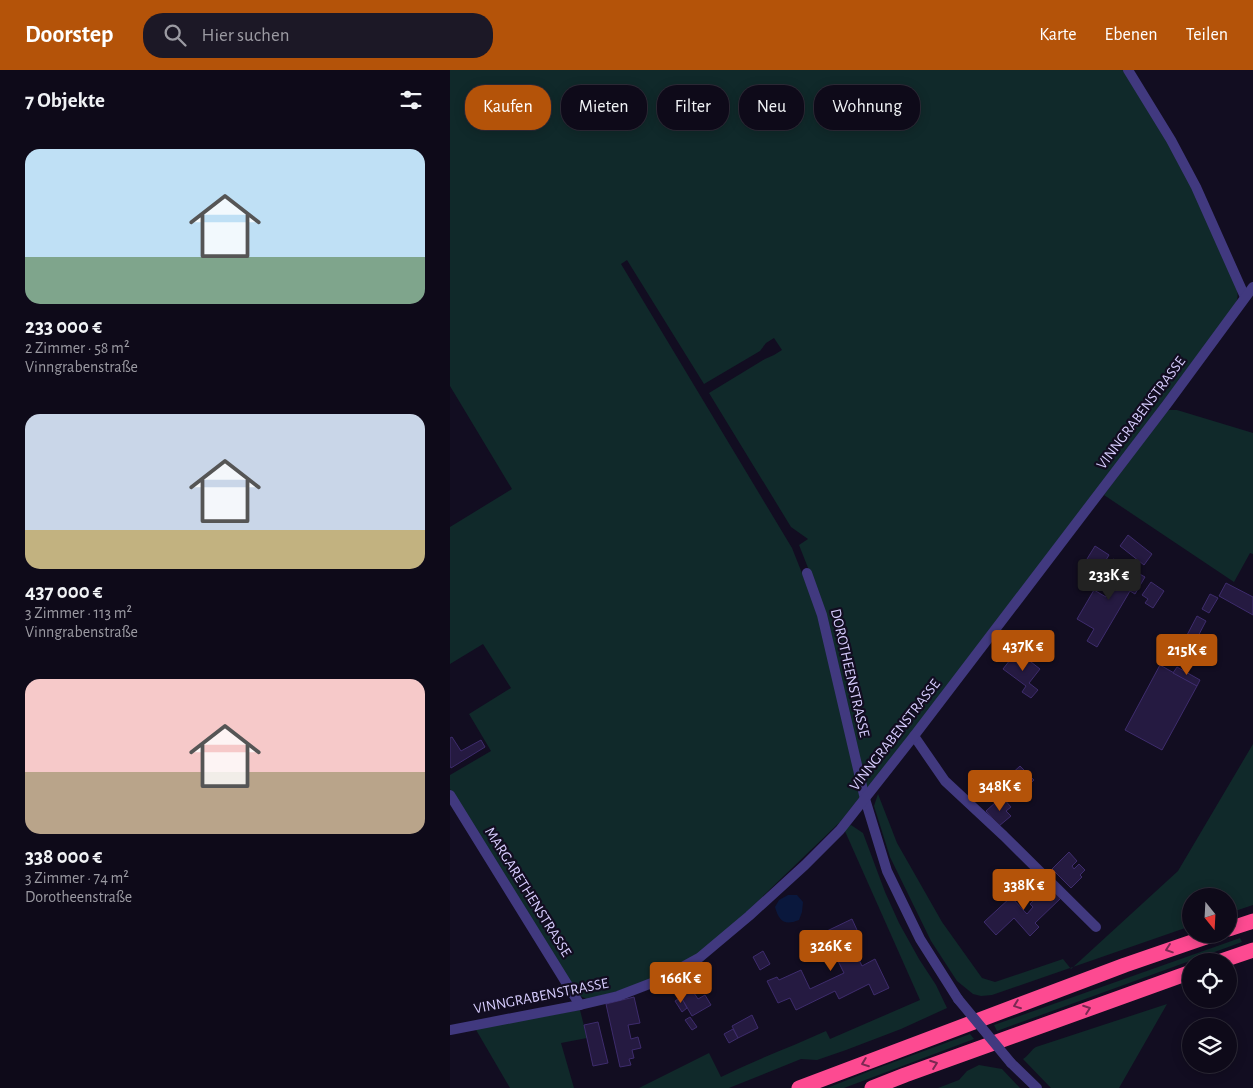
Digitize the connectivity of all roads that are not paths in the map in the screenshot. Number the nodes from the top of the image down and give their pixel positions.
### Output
1 (1128, 70) edge
2 (1253, 287) edge
3 (1246, 297) junction
4 (808, 573) dead end
5 (914, 736) junction
6 (450, 795) edge
7 (865, 799) junction
8 (1253, 921) edge
9 (1238, 926) edge
10 (1096, 927) dead end
11 (1188, 943) edge
12 (1253, 950) edge
13 (1237, 956) edge
14 (1182, 975) edge
15 (580, 1005) junction
16 (450, 1030) edge
17 (799, 1088) edge
18 (872, 1088) edge
19 (1037, 1088) edge

1 - 3 street
2 - 3 street, VINNGRABENSTRASSE
3 - 5 street, VINNGRABENSTRASSE
4 - 7 street, DOROTHEENSTRASSE
5 - 7 street, VINNGRABENSTRASSE
5 - 10 street
6 - 15 street, MARGARETHENSTRASSE
7 - 15 street, VINNGRABENSTRASSE
7 - 19 street, DOROTHEENSTRASSE, bridge
8 - 9 highway
11 -> 17 highway
12 - 13 highway
18 -> 14 highway
15 - 16 street, VINNGRABENSTRASSE

